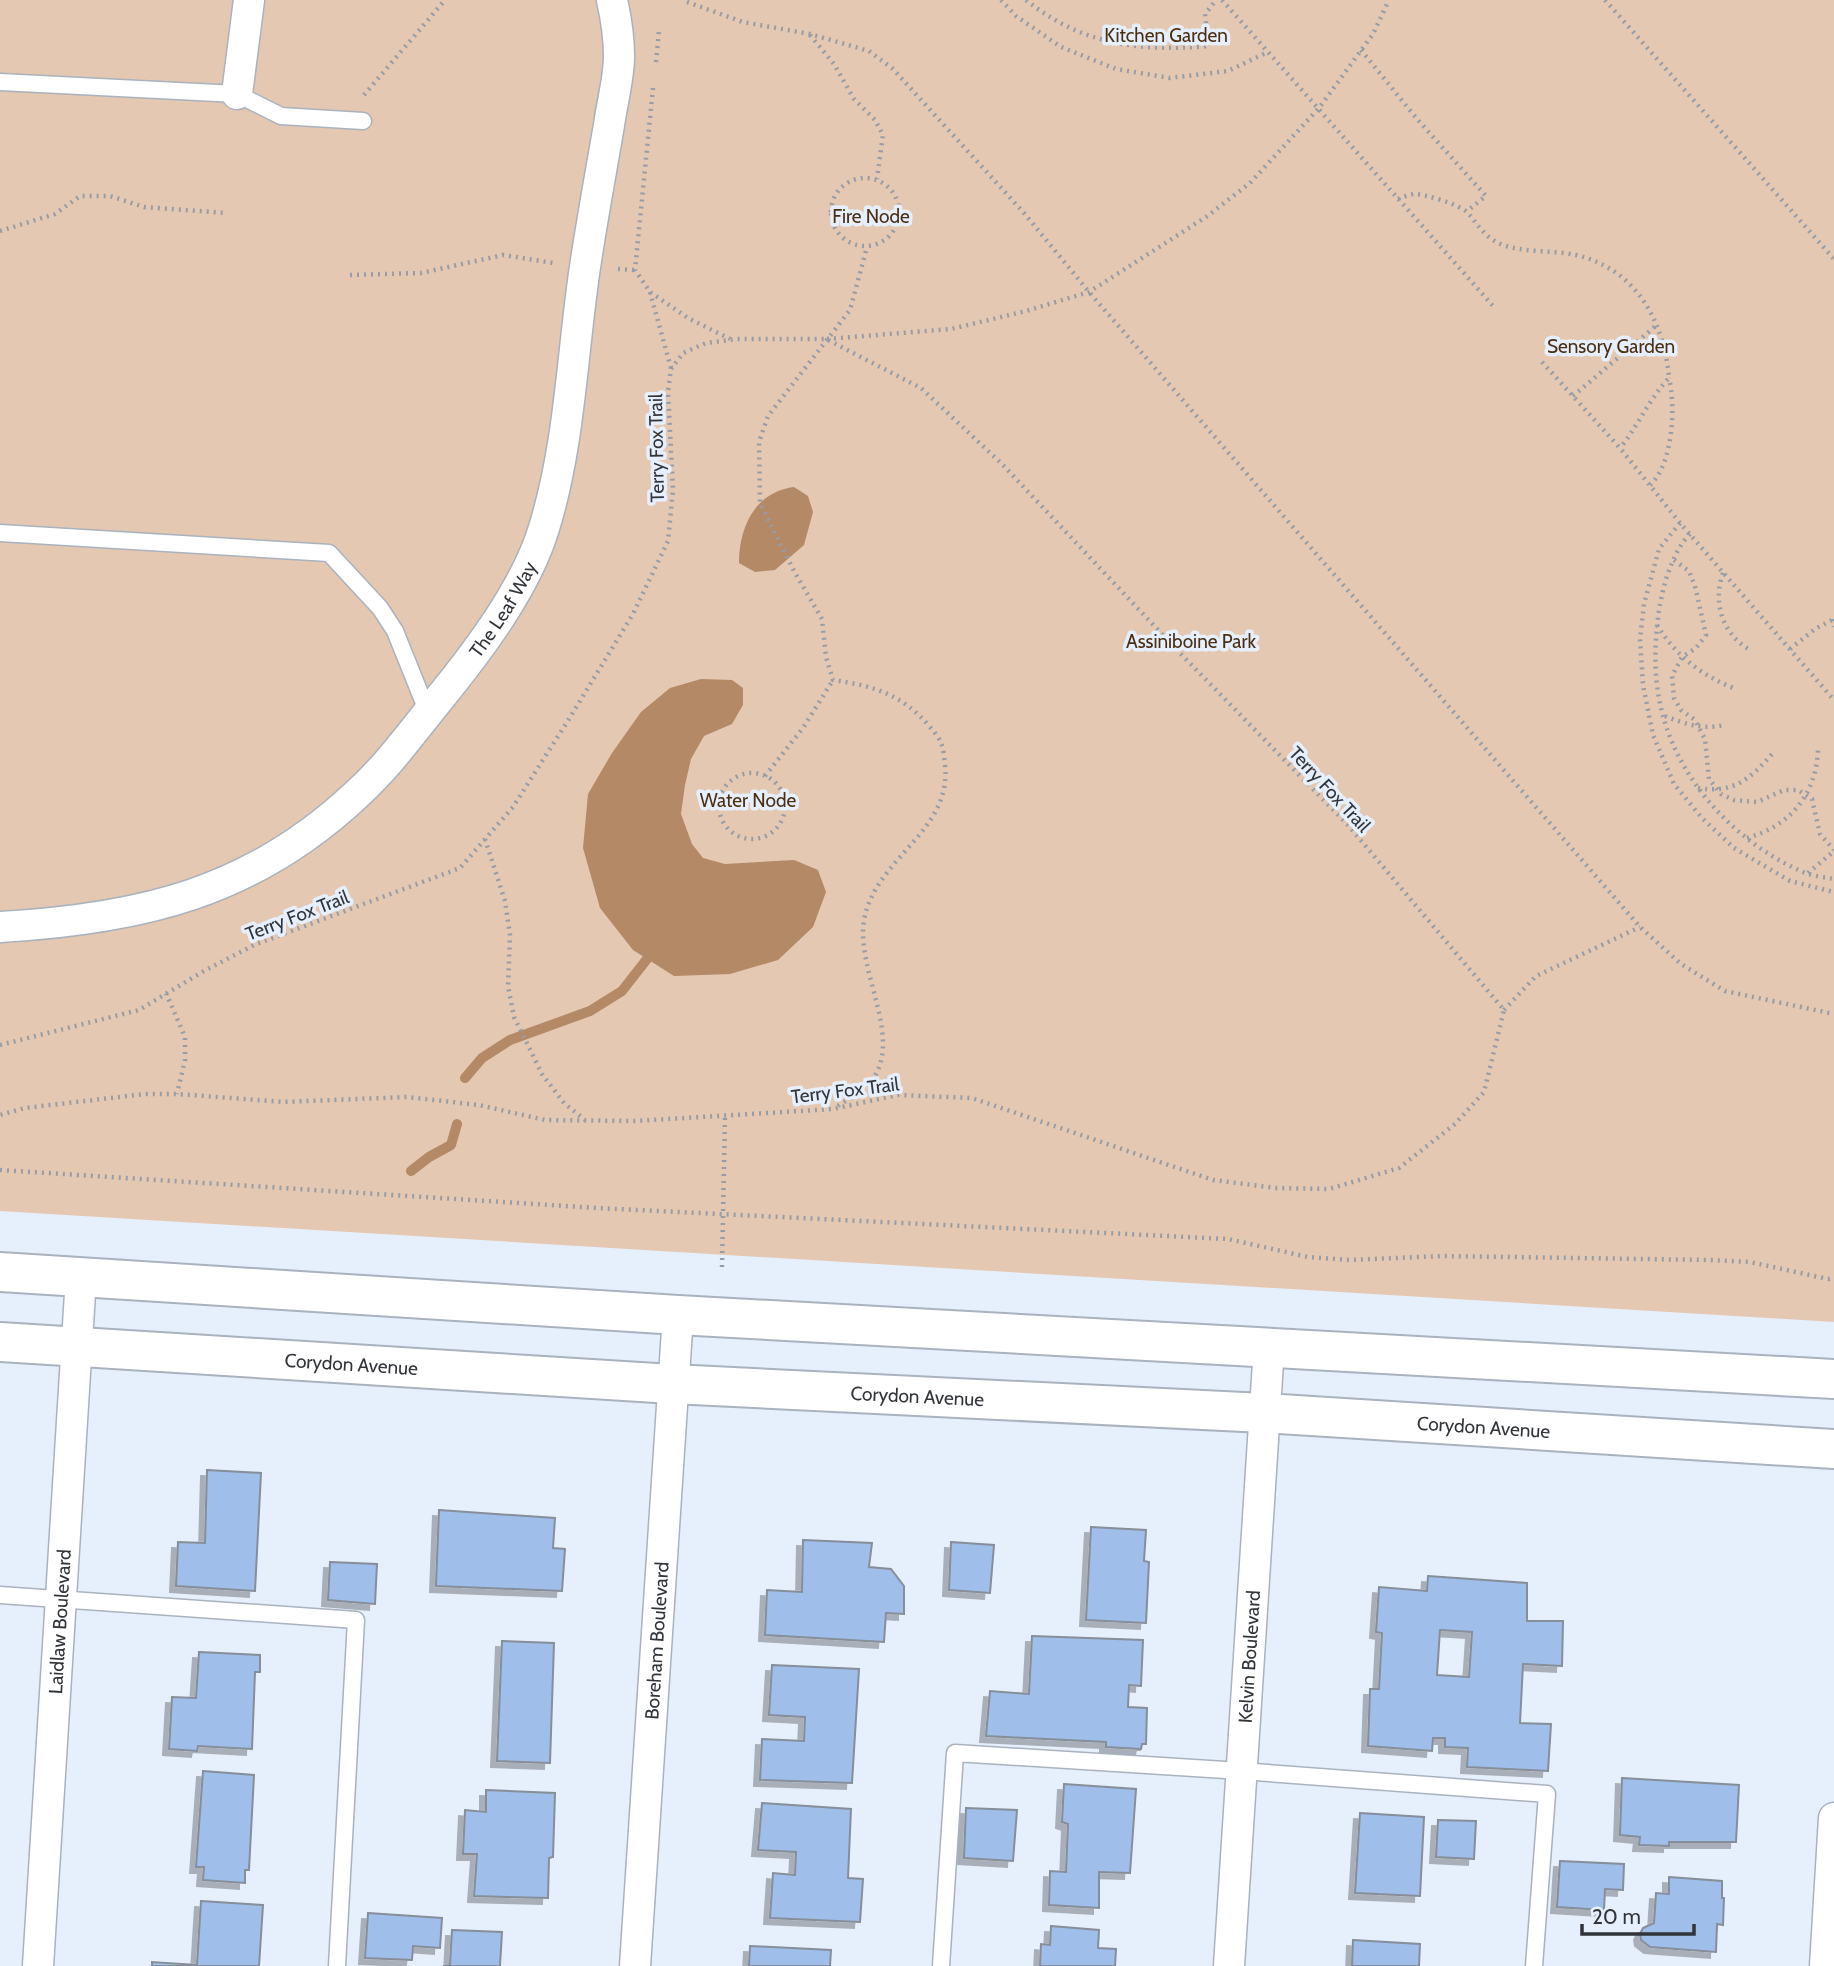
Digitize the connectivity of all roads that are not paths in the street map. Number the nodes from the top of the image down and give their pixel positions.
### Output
1 (249, 0) edge
2 (612, 0) edge
3 (0, 82) edge
4 (237, 94) junction
5 (363, 121) dead end
6 (0, 533) edge
7 (428, 713) junction
8 (0, 927) edge
9 (0, 1272) edge
10 (81, 1277) junction
11 (678, 1315) junction
12 (0, 1342) edge
13 (76, 1347) junction
14 (1269, 1347) junction
15 (1834, 1379) edge
16 (672, 1384) junction
17 (1264, 1413) junction
18 (1834, 1449) edge
19 (0, 1595) edge
20 (61, 1599) junction
21 (1241, 1771) junction
22 (1834, 1818) edge
23 (38, 1966) edge
24 (337, 1966) edge
25 (635, 1966) edge
26 (941, 1966) edge
27 (1229, 1966) edge
28 (1534, 1966) edge
29 (1825, 1966) edge

1 - 4 street
2 - 7 street, The Leaf Way
3 - 4 lane
4 - 5 lane
6 - 7 lane
7 - 8 street, The Leaf Way
9 - 10 main road
10 - 11 main road
10 - 13 street, Laidlaw Boulevard
11 - 14 main road
11 - 16 street, Boreham Boulevard
12 - 13 main road, Corydon Avenue
13 - 16 main road, Corydon Avenue
13 - 20 street, Laidlaw Boulevard
14 - 15 main road
14 - 17 street, Kelvin Boulevard
16 - 17 main road, Corydon Avenue
16 - 25 street, Boreham Boulevard
17 - 18 main road, Corydon Avenue
17 - 21 street, Kelvin Boulevard
19 - 20 lane
20 - 23 street, Laidlaw Boulevard
20 - 24 lane
21 - 26 lane
21 - 27 street, Kelvin Boulevard
21 - 28 lane
22 - 29 street

